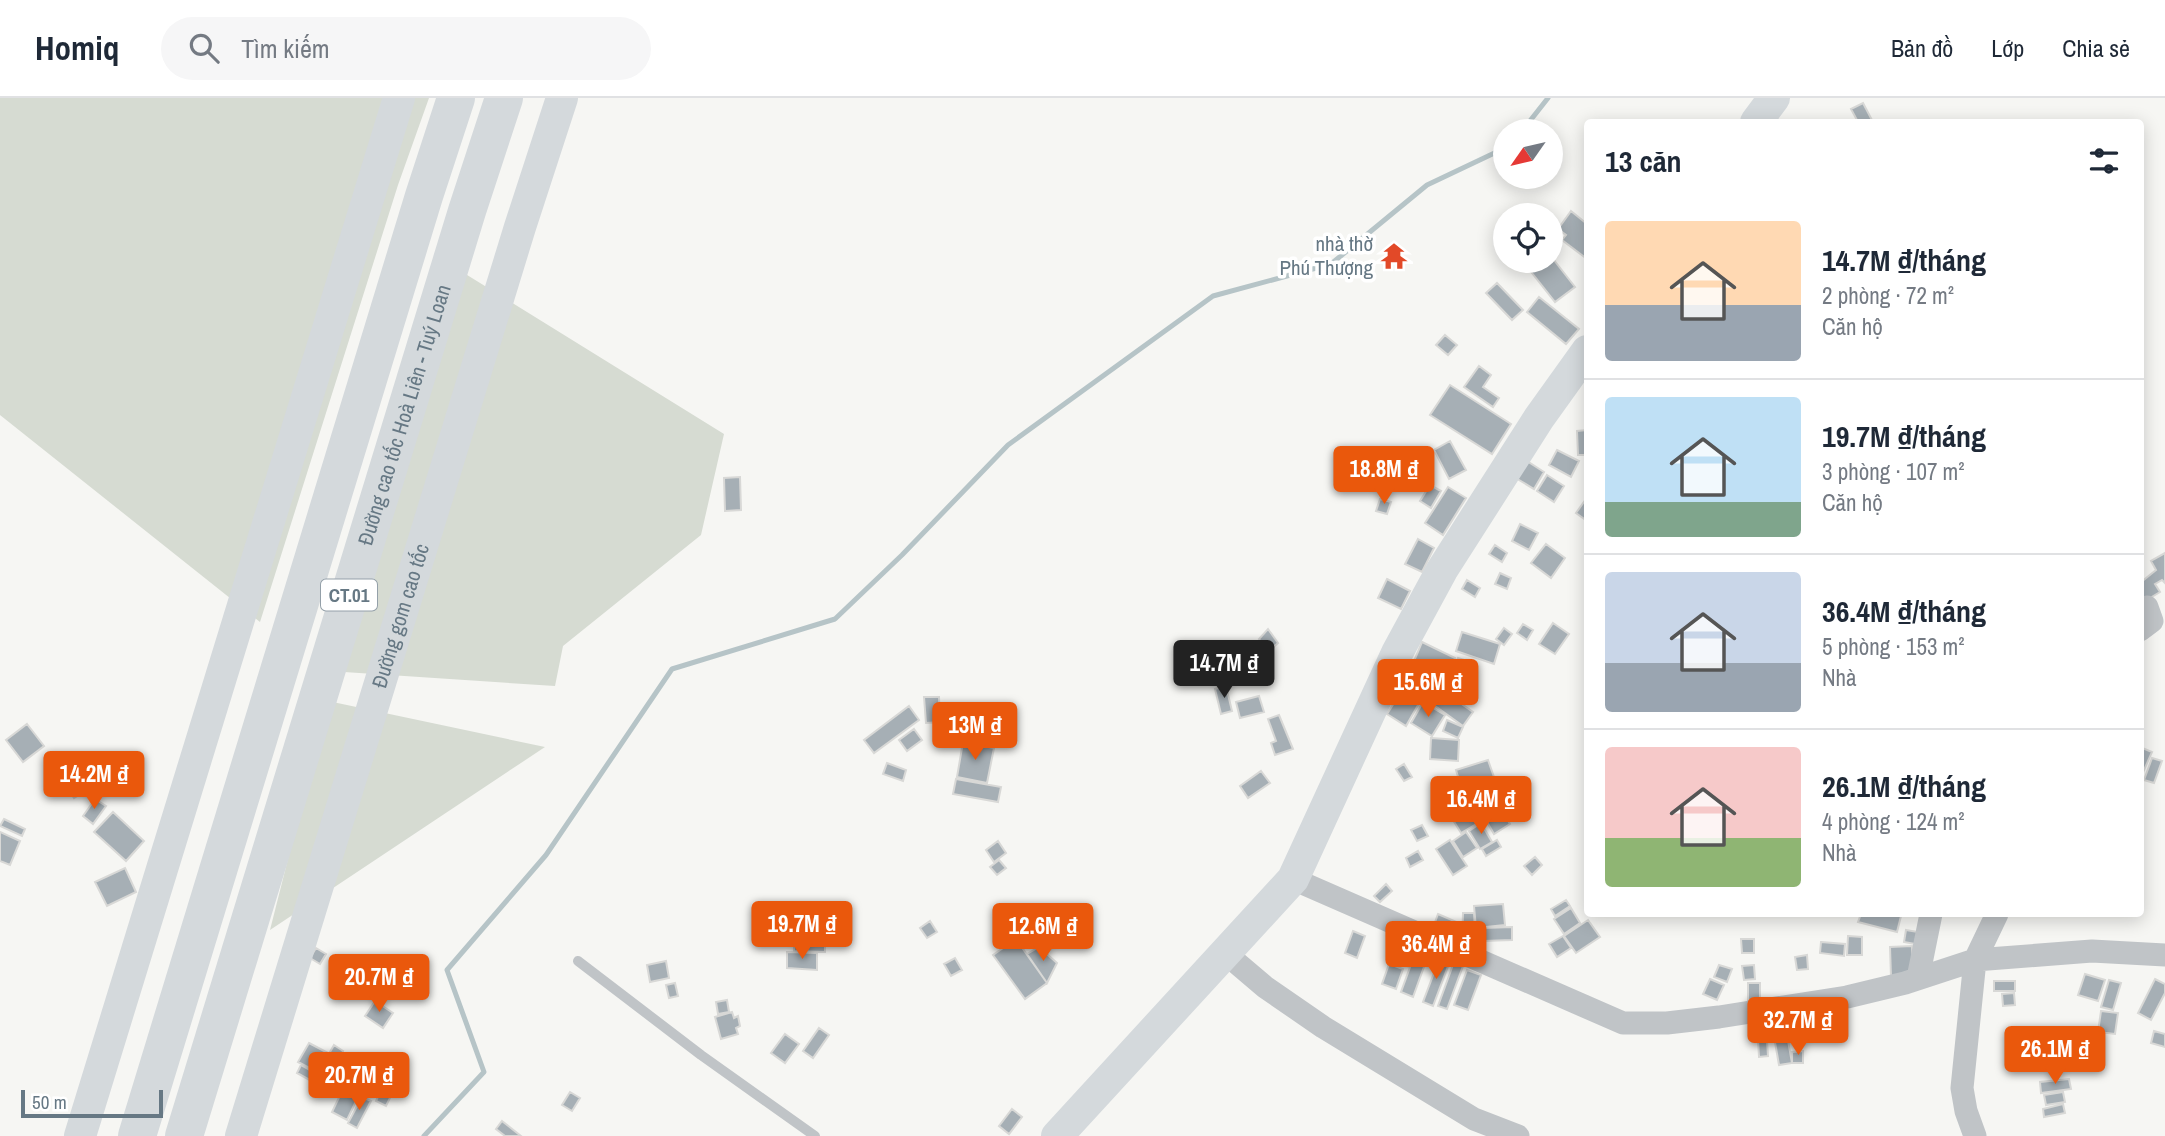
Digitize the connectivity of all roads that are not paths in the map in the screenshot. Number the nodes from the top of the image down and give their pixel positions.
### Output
1 (398, 98) edge
2 (456, 98) edge
3 (504, 98) edge
4 (562, 98) edge
5 (1774, 98) edge
6 (1758, 119) edge
7 (1584, 362) edge
8 (1293, 879) junction
9 (1930, 917) edge
10 (1996, 917) edge
11 (1225, 953) junction
12 (2165, 955) edge
13 (1975, 960) junction
14 (578, 961) dead end
15 (1918, 978) junction
16 (80, 1136) edge
17 (137, 1136) edge
18 (184, 1136) edge
19 (242, 1136) edge
20 (815, 1136) edge
21 (1057, 1136) edge
22 (1518, 1136) edge
23 (1975, 1136) edge

1 - 16 main road
2 - 17 highway, CT.01
3 - 18 highway, Đường cao tốc Hoà Liên - Tuý Loan / CT.01
4 - 19 main road, Đường gom cao tốc
5 - 6 main road
7 - 8 main road
8 - 11 main road
8 - 15 street
9 - 15 street
10 - 13 street
11 - 21 main road
11 - 22 street
12 - 13 street
13 - 15 street
13 - 23 street
14 - 20 lane

